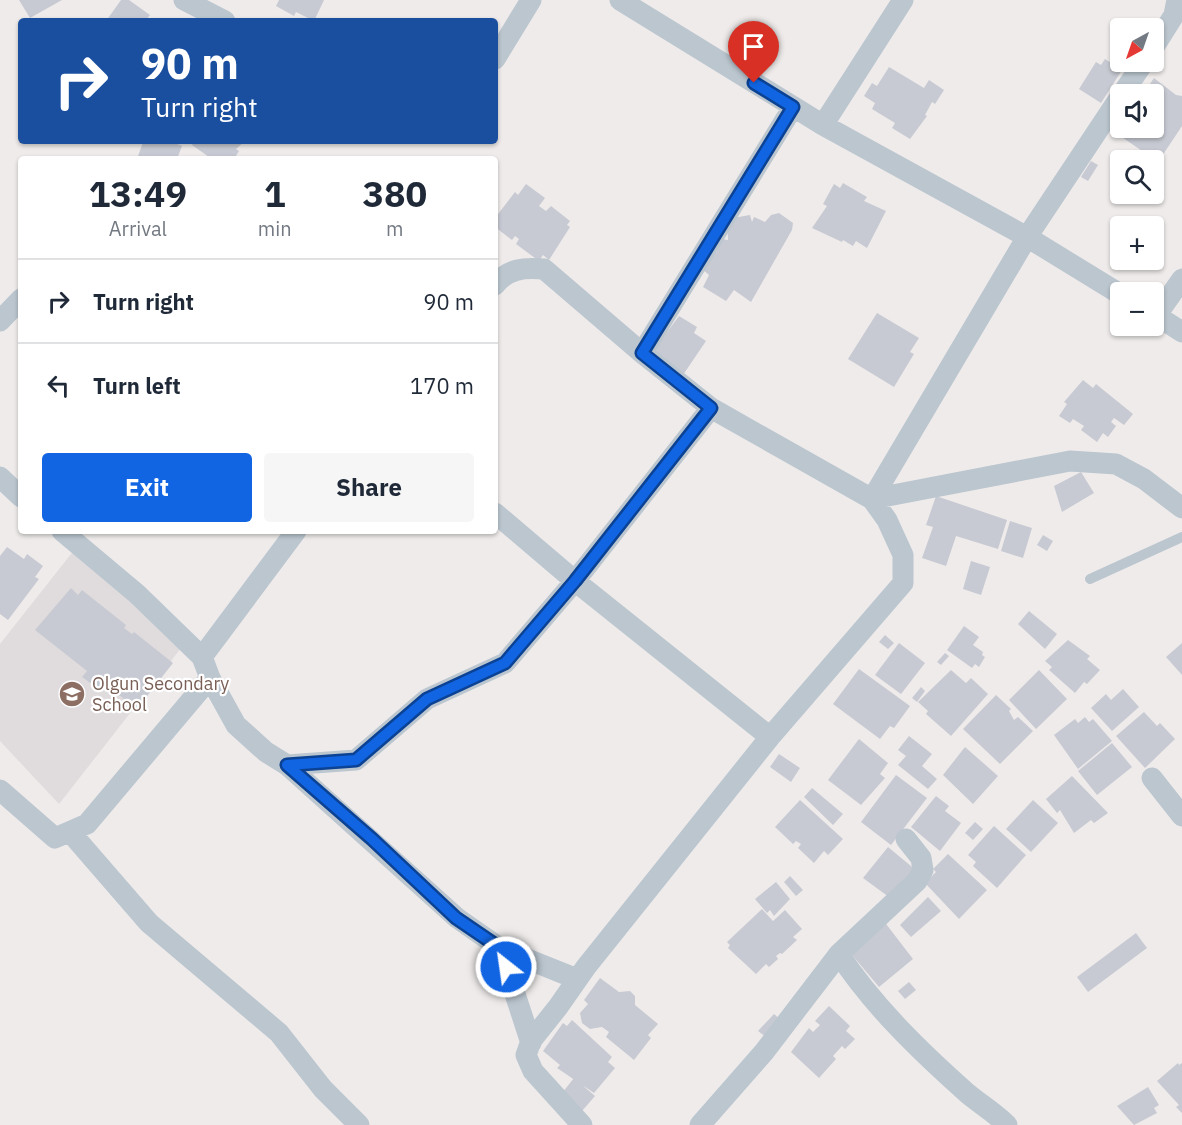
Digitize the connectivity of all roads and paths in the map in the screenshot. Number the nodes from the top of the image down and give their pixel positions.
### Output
1 (184, 0) edge
2 (531, 0) edge
3 (620, 0) edge
4 (903, 0) edge
5 (1177, 0) edge
6 (219, 18) edge
7 (1164, 31) edge
8 (498, 54) edge
9 (793, 107) junction
10 (1110, 112) edge
11 (823, 124) junction
12 (1027, 237) junction
13 (1182, 279) edge
14 (498, 281) edge
15 (1110, 288) edge
16 (18, 302) edge
17 (1164, 303) edge
18 (1, 318) edge
19 (1164, 321) edge
20 (1182, 332) edge
21 (642, 353) junction
22 (711, 408) junction
23 (0, 477) edge
24 (18, 493) edge
25 (872, 499) junction
26 (1182, 508) edge
27 (498, 516) edge
28 (66, 534) edge
29 (294, 534) edge
30 (1182, 537) edge
31 (1090, 579) dead end
32 (575, 581) junction
33 (202, 657) junction
34 (210, 678) junction
35 (770, 737) junction
36 (287, 765) junction
37 (1152, 778) dead end
38 (0, 790) edge
39 (1182, 816) edge
40 (71, 833) junction
41 (906, 839) dead end
42 (500, 948) junction
43 (839, 954) junction
44 (577, 979) junction
45 (531, 1043) junction
46 (359, 1125) edge
47 (582, 1125) edge
48 (700, 1125) edge
49 (1007, 1125) edge

1 - 6 street
2 - 8 street
3 - 9 street
4 - 11 street
5 - 7 street
9 - 11 street
9 - 21 street
10 - 12 street
11 - 12 street
12 - 15 street
12 - 25 street
13 - 17 street
14 - 21 street
16 - 18 street
19 - 20 street
21 - 22 street
22 - 25 street
22 - 32 street
23 - 24 street
25 - 26 street
25 - 35 street
27 - 32 street
28 - 33 street
29 - 33 street
30 - 31 lane
32 - 35 street
32 - 36 street
33 - 34 street
34 - 36 street
34 - 40 street
35 - 44 street
36 - 42 street
37 - 39 street
38 - 40 street
40 - 46 street
41 - 43 street
42 - 44 street
42 - 45 street
43 - 48 street
43 - 49 street
44 - 45 street
45 - 47 street

